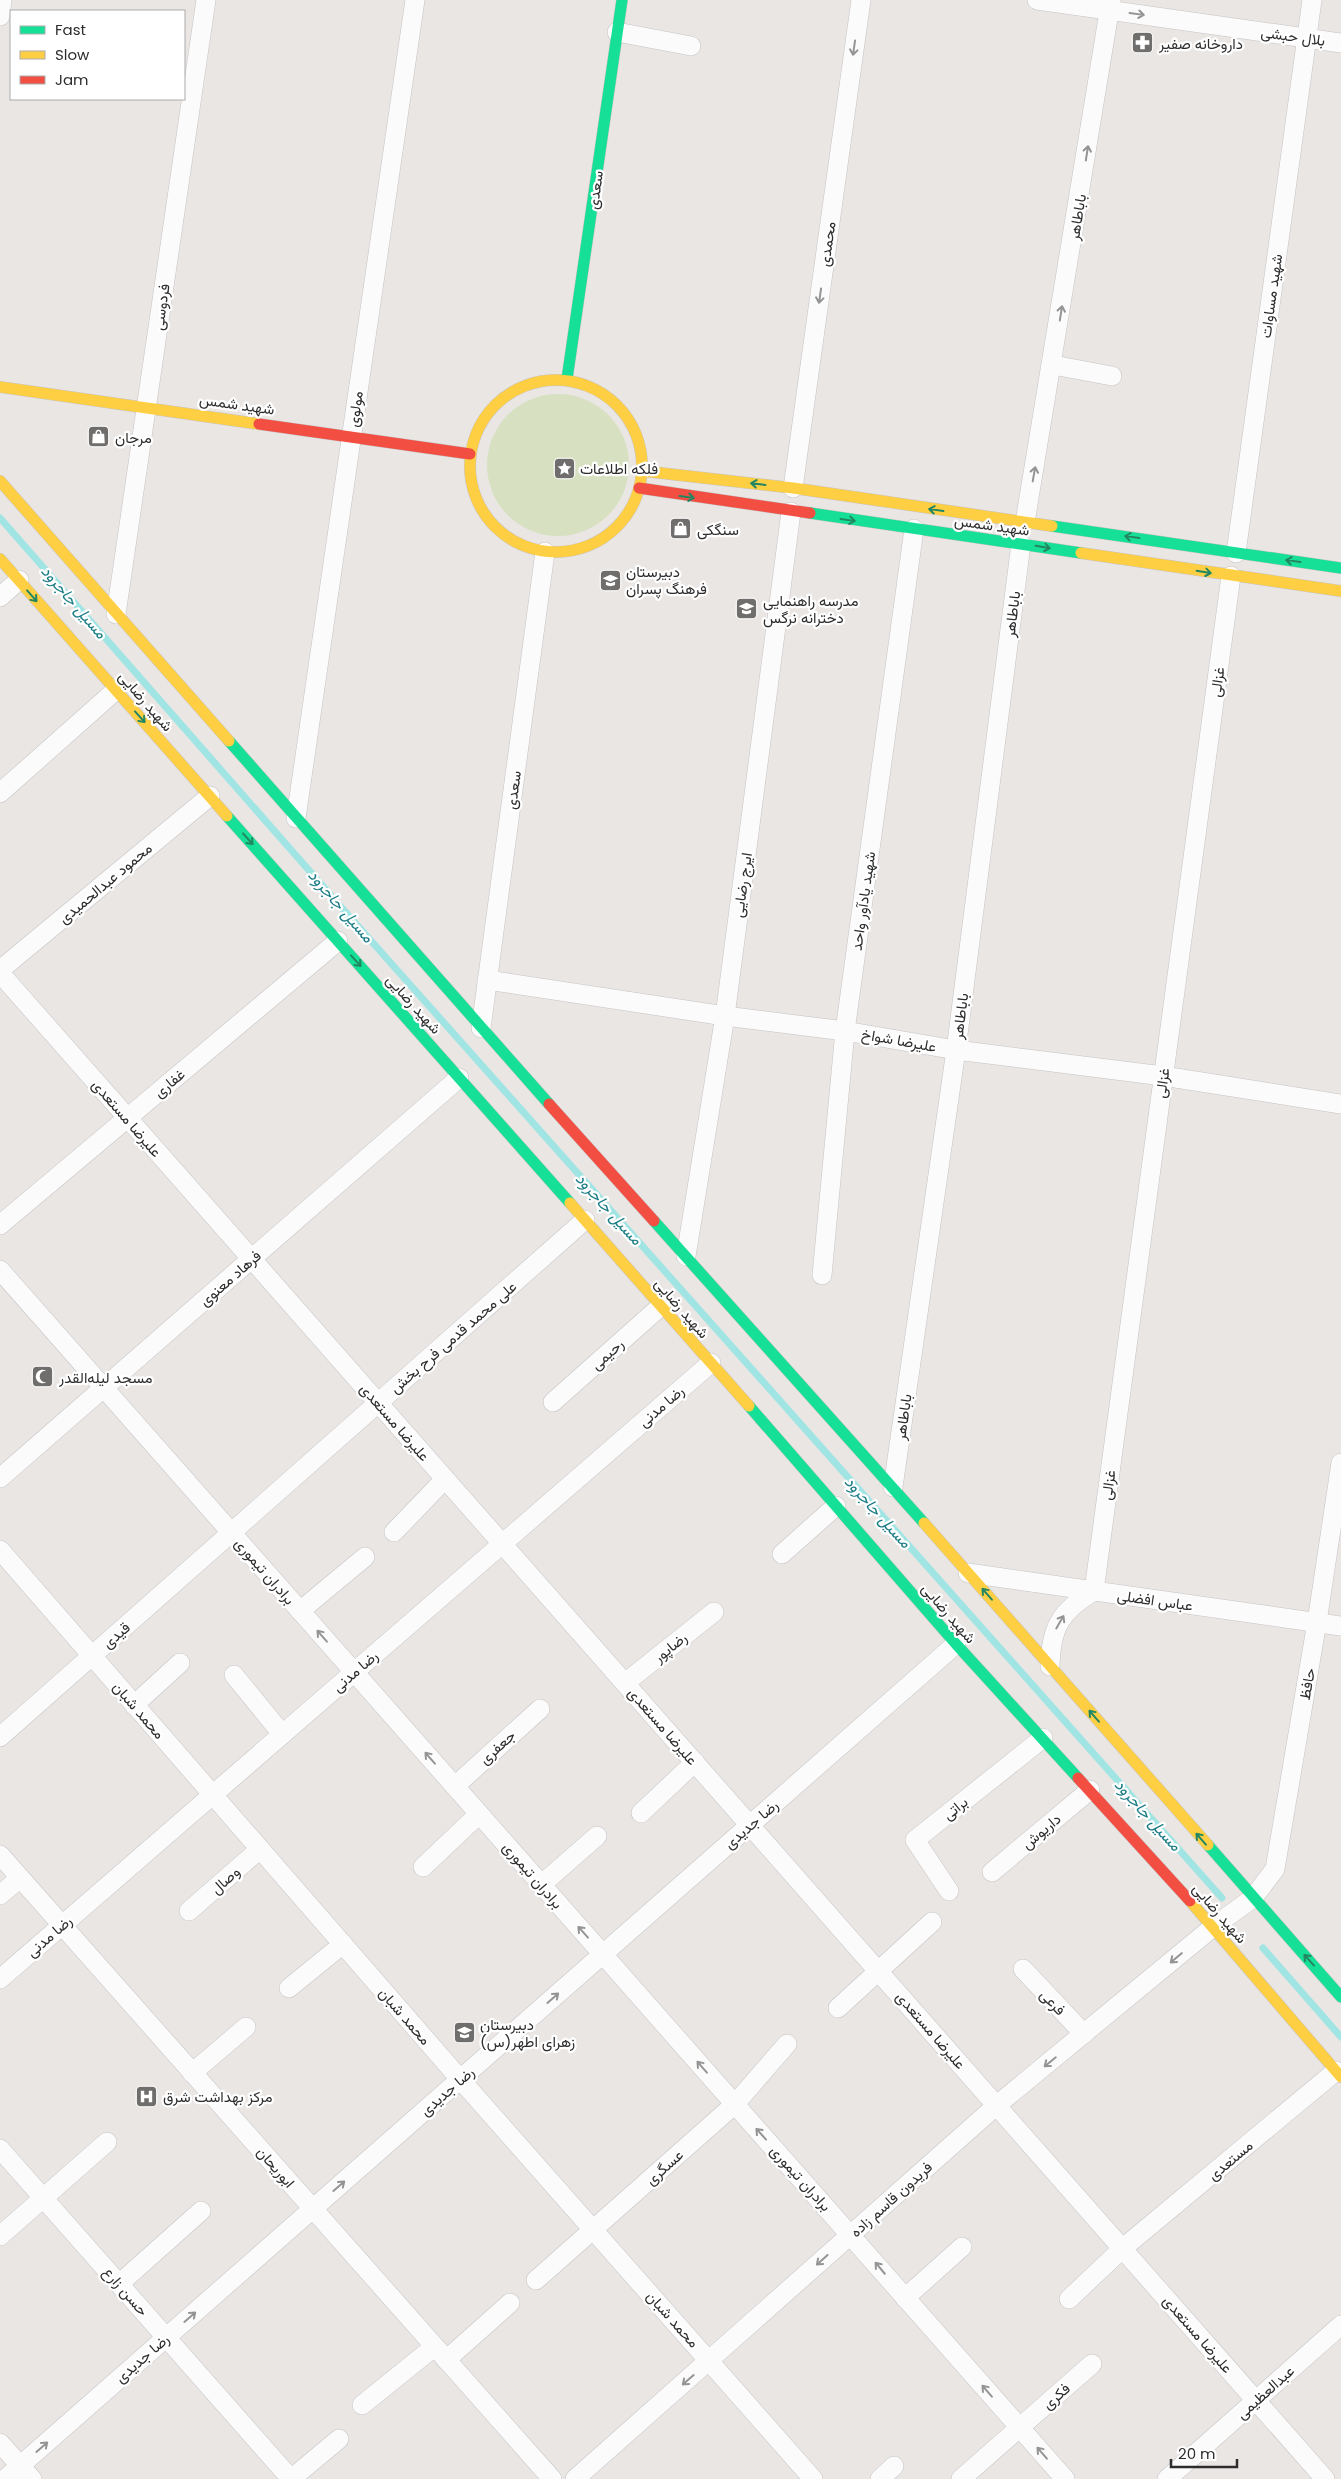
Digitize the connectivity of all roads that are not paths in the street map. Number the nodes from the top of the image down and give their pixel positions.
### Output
1 (2, 0) edge
2 (206, 0) edge
3 (414, 0) edge
4 (622, 0) edge
5 (861, 0) edge
6 (1037, 0) edge
7 (1312, 0) edge
8 (1110, 5) edge
9 (0, 16) edge
10 (617, 32) junction
11 (1307, 38) junction
12 (1341, 43) edge
13 (691, 46) dead end
14 (1053, 365) junction
15 (1112, 376) dead end
16 (568, 379) junction
17 (0, 387) edge
18 (146, 406) junction
19 (351, 436) junction
20 (470, 454) junction
21 (643, 471) junction
22 (0, 481) edge
23 (639, 488) junction
24 (793, 488) junction
25 (791, 512) junction
26 (1025, 522) junction
27 (914, 529) junction
28 (1021, 544) junction
29 (545, 552) junction
30 (1236, 553) junction
31 (0, 559) edge
32 (1341, 568) edge
33 (1231, 576) junction
34 (19, 580) junction
35 (1341, 591) edge
36 (0, 597) edge
37 (116, 614) junction
38 (116, 690) junction
39 (0, 793) edge
40 (210, 796) junction
41 (296, 818) junction
42 (338, 941) junction
43 (0, 972) edge
44 (487, 980) junction
45 (725, 1016) junction
46 (480, 1028) junction
47 (845, 1031) junction
48 (956, 1050) junction
49 (1163, 1076) junction
50 (460, 1078) junction
51 (1341, 1104) edge
52 (127, 1118) junction
53 (585, 1220) junction
54 (0, 1225) edge
55 (686, 1256) junction
56 (252, 1259) junction
57 (0, 1270) edge
58 (822, 1275) dead end
59 (660, 1306) junction
60 (711, 1363) junction
61 (103, 1388) junction
62 (553, 1402) dead end
63 (378, 1403) junction
64 (1341, 1463) edge
65 (3, 1469) edge
66 (445, 1479) junction
67 (892, 1487) junction
68 (836, 1506) junction
69 (394, 1532) dead end
70 (231, 1533) junction
71 (502, 1544) junction
72 (0, 1550) edge
73 (782, 1554) dead end
74 (365, 1557) dead end
75 (968, 1573) junction
76 (1094, 1591) junction
77 (300, 1611) junction
78 (714, 1612) dead end
79 (1317, 1622) junction
80 (1341, 1626) edge
81 (956, 1644) junction
82 (92, 1656) junction
83 (180, 1663) dead end
84 (1050, 1666) junction
85 (354, 1672) junction
86 (234, 1675) dead end
87 (625, 1683) junction
88 (134, 1705) junction
89 (540, 1709) dead end
90 (282, 1734) junction
91 (0, 1737) edge
92 (1043, 1738) junction
93 (695, 1762) junction
94 (455, 1786) junction
95 (1090, 1790) junction
96 (213, 1795) junction
97 (641, 1812) dead end
98 (479, 1814) junction
99 (750, 1825) junction
100 (597, 1836) dead end
101 (260, 1849) junction
102 (0, 1855) edge
103 (423, 1868) dead end
104 (992, 1872) dead end
105 (20, 1878) junction
106 (541, 1884) junction
107 (949, 1892) dead end
108 (0, 1895) edge
109 (1253, 1898) junction
110 (189, 1911) dead end
111 (932, 1922) dead end
112 (62, 1925) junction
113 (1214, 1927) junction
114 (342, 1944) junction
115 (603, 1954) junction
116 (1023, 1969) dead end
117 (879, 1971) junction
118 (0, 1979) edge
119 (289, 1988) dead end
120 (1341, 1997) edge
121 (838, 2008) dead end
122 (246, 2027) dead end
123 (1084, 2034) junction
124 (787, 2044) dead end
125 (192, 2073) junction
126 (1339, 2074) edge
127 (460, 2079) junction
128 (735, 2104) junction
129 (997, 2105) junction
130 (107, 2142) dead end
131 (0, 2149) edge
132 (42, 2197) junction
133 (312, 2209) junction
134 (201, 2211) dead end
135 (592, 2229) junction
136 (852, 2234) junction
137 (0, 2236) edge
138 (962, 2247) dead end
139 (1123, 2248) junction
140 (536, 2280) dead end
141 (119, 2284) junction
142 (905, 2298) junction
143 (1069, 2299) dead end
144 (510, 2304) dead end
145 (1341, 2325) edge
146 (166, 2337) junction
147 (440, 2354) junction
148 (710, 2360) junction
149 (1092, 2364) dead end
150 (1256, 2400) junction
151 (362, 2404) dead end
152 (1020, 2428) junction
153 (339, 2440) dead end
154 (0, 2443) edge
155 (894, 2466) dead end
156 (26, 2472) edge
157 (5, 2479) edge
158 (291, 2479) edge
159 (552, 2479) edge
160 (575, 2479) edge
161 (813, 2479) edge
162 (880, 2479) edge
163 (961, 2479) edge
164 (1065, 2479) edge
165 (1167, 2479) edge
166 (1325, 2479) edge

1 - 9 street
2 - 18 street, فردوسی
3 - 19 street, مولوی
4 - 10 main road, سعدی
5 -> 24 street, محمدی
6 - 8 street, بلال حبشی
7 - 11 street
8 -> 11 street, بلال حبشی
14 -> 8 street, باباطاهر
10 - 13 street
10 - 16 main road, سعدی
11 - 12 street, بلال حبشی
11 - 30 street, شهید مساوات
14 - 15 street
26 -> 14 street, باباطاهر
16 - 20 main road
16 - 21 main road
17 - 18 main road, شهید شمس
18 - 19 main road, شهید شمس
18 - 37 street, فردوسی
19 - 20 main road, شهید شمس
19 - 41 street, مولوی
20 - 29 main road
21 - 23 main road
24 -> 21 main road, شهید شمس
22 - 37 main road
23 -> 25 main road, شهید شمس
23 - 29 main road
26 -> 24 main road, شهید شمس
25 -> 27 main road, شهید شمس
25 - 45 street, ایرج رضایی
30 -> 26 main road, شهید شمس
27 - 28 main road, شهید شمس
27 - 47 street, شهید یادآور واحد
28 -> 33 main road, شهید شمس
28 - 48 street, باباطاهر
29 - 44 street, سعدی
32 -> 30 main road, شهید شمس
31 - 34 main road, شهید رضایی
33 - 35 main road, شهید شمس
33 - 49 street, غزالی
34 - 36 street
34 -> 38 main road, شهید رضایی
37 - 41 main road
38 - 39 street
38 -> 40 main road, شهید رضایی
40 -> 42 main road, شهید رضایی
40 - 43 street, محمود عبدالحمیدی
41 - 46 main road
42 -> 50 main road, شهید رضایی
42 - 52 street, غفاری
43 - 52 street, علیرضا مستعدی
44 - 45 street, علیرضا شواخ
44 - 46 street, سعدی
45 - 47 street, علیرضا شواخ
45 - 55 street, ایرج رضایی
46 - 55 main road
47 - 48 street, علیرضا شواخ
47 - 58 street, شهید یادآور واحد
48 - 49 street, علیرضا شواخ
48 - 67 street, باباطاهر
49 - 51 street, علیرضا شواخ
49 - 76 street, غزالی
50 - 53 main road, شهید رضایی
50 - 56 street, فرهاد معنوی
52 - 54 street, غفاری
52 - 56 street, علیرضا مستعدی
53 - 59 main road, شهید رضایی
53 - 63 street, علی محمد قدمی فرح بخش
55 - 67 main road
56 - 61 street, فرهاد معنوی
56 - 63 street, علیرضا مستعدی
57 - 61 street, برادران تیموری
59 - 60 main road, شهید رضایی
59 - 62 street, رحیمی
60 - 68 main road, شهید رضایی
60 - 71 street, رضا مدنی
61 - 65 street, فرهاد معنوی
61 - 70 street, برادران تیموری
63 - 66 street, علیرضا مستعدی
63 - 70 street, علی محمد قدمی فرح بخش
64 - 79 street, حافظ
66 - 69 street
66 - 71 street, علیرضا مستعدی
67 - 75 main road
68 - 73 street
68 - 81 main road, شهید رضایی
70 - 77 street, برادران تیموری
70 - 82 street, قیدی
71 - 85 street, رضا مدنی
71 - 87 street, علیرضا مستعدی
72 - 82 street, محمد شبان
74 - 77 street
75 - 76 street, عباس افضلی
84 -> 75 main road
76 - 79 street, عباس افضلی
84 -> 76 street
85 -> 77 street, برادران تیموری
78 - 87 street, رضاپور
79 - 80 street, عباس افضلی
79 - 109 street, حافظ
81 - 92 main road, شهید رضایی
81 - 99 street, رضا جدیدی
82 - 88 street, محمد شبان
82 - 91 street, قیدی
83 - 88 street
109 -> 84 main road
85 - 90 street, رضا مدنی
94 -> 85 street, برادران تیموری
86 - 90 street
87 - 93 street, علیرضا مستعدی
88 - 96 street, محمد شبان
89 - 94 street, جعفری
90 - 96 street, رضا مدنی
92 - 95 main road, شهید رضایی
92 - 107 street, براتی
93 - 97 street
93 - 99 street, علیرضا مستعدی
94 - 98 street, برادران تیموری
95 - 104 street, داریوش
95 - 113 main road, شهید رضایی
96 - 101 street, محمد شبان
96 - 112 street, رضا مدنی
98 - 103 street
98 - 106 street, برادران تیموری
99 - 115 street, رضا جدیدی
99 - 117 street, علیرضا مستعدی
100 - 106 street
101 - 110 street, وصال
101 - 114 street, محمد شبان
102 - 105 street, ابوریحان
105 - 108 street
105 - 112 street, ابوریحان
115 -> 106 street, برادران تیموری
109 - 113 street, حافظ
120 -> 109 main road
111 - 117 street
112 - 118 street, رضا مدنی
112 - 125 street, ابوریحان
113 -> 123 street, فریدون قاسم زاده
113 - 126 main road, شهید رضایی
114 - 119 street
114 - 127 street, محمد شبان
127 -> 115 street, رضا جدیدی
128 -> 115 street, برادران تیموری
116 - 123 street, فرعی
117 - 121 street
117 - 129 street, علیرضا مستعدی
122 - 125 street
123 -> 129 street, فریدون قاسم زاده
124 - 128 street, عسگری
125 - 133 street, ابوریحان
126 - 139 street, مستعدی
133 -> 127 street, رضا جدیدی
127 - 135 street, محمد شبان
128 - 135 street, عسگری
136 -> 128 street, برادران تیموری
129 - 136 street, فریدون قاسم زاده
129 - 139 street, علیرضا مستعدی
130 - 132 street
131 - 132 street, حسن زارع
132 - 137 street
132 - 141 street, حسن زارع
146 -> 133 street, رضا جدیدی
133 - 147 street, ابوریحان
134 - 141 street
135 - 140 street, عسگری
135 - 148 street, محمد شبان
142 -> 136 street, برادران تیموری
136 -> 148 street, فریدون قاسم زاده
138 - 142 street
139 - 143 street, مستعدی
139 - 150 street, علیرضا مستعدی
141 - 146 street, حسن زارع
152 -> 142 street, برادران تیموری
144 - 147 street
145 - 150 street, عبدالعظیمی
156 -> 146 street, رضا جدیدی
146 - 158 street, حسن زارع
147 - 151 street
147 - 159 street, ابوریحان
148 -> 160 street, فریدون قاسم زاده
148 - 161 street, محمد شبان
149 - 152 street, فکری
150 - 165 street, عبدالعظیمی
150 - 166 street, علیرضا مستعدی
152 - 163 street, فکری
164 -> 152 street, برادران تیموری
153 - 158 street
154 - 156 street
155 - 162 street
156 - 157 street, رضا جدیدی

